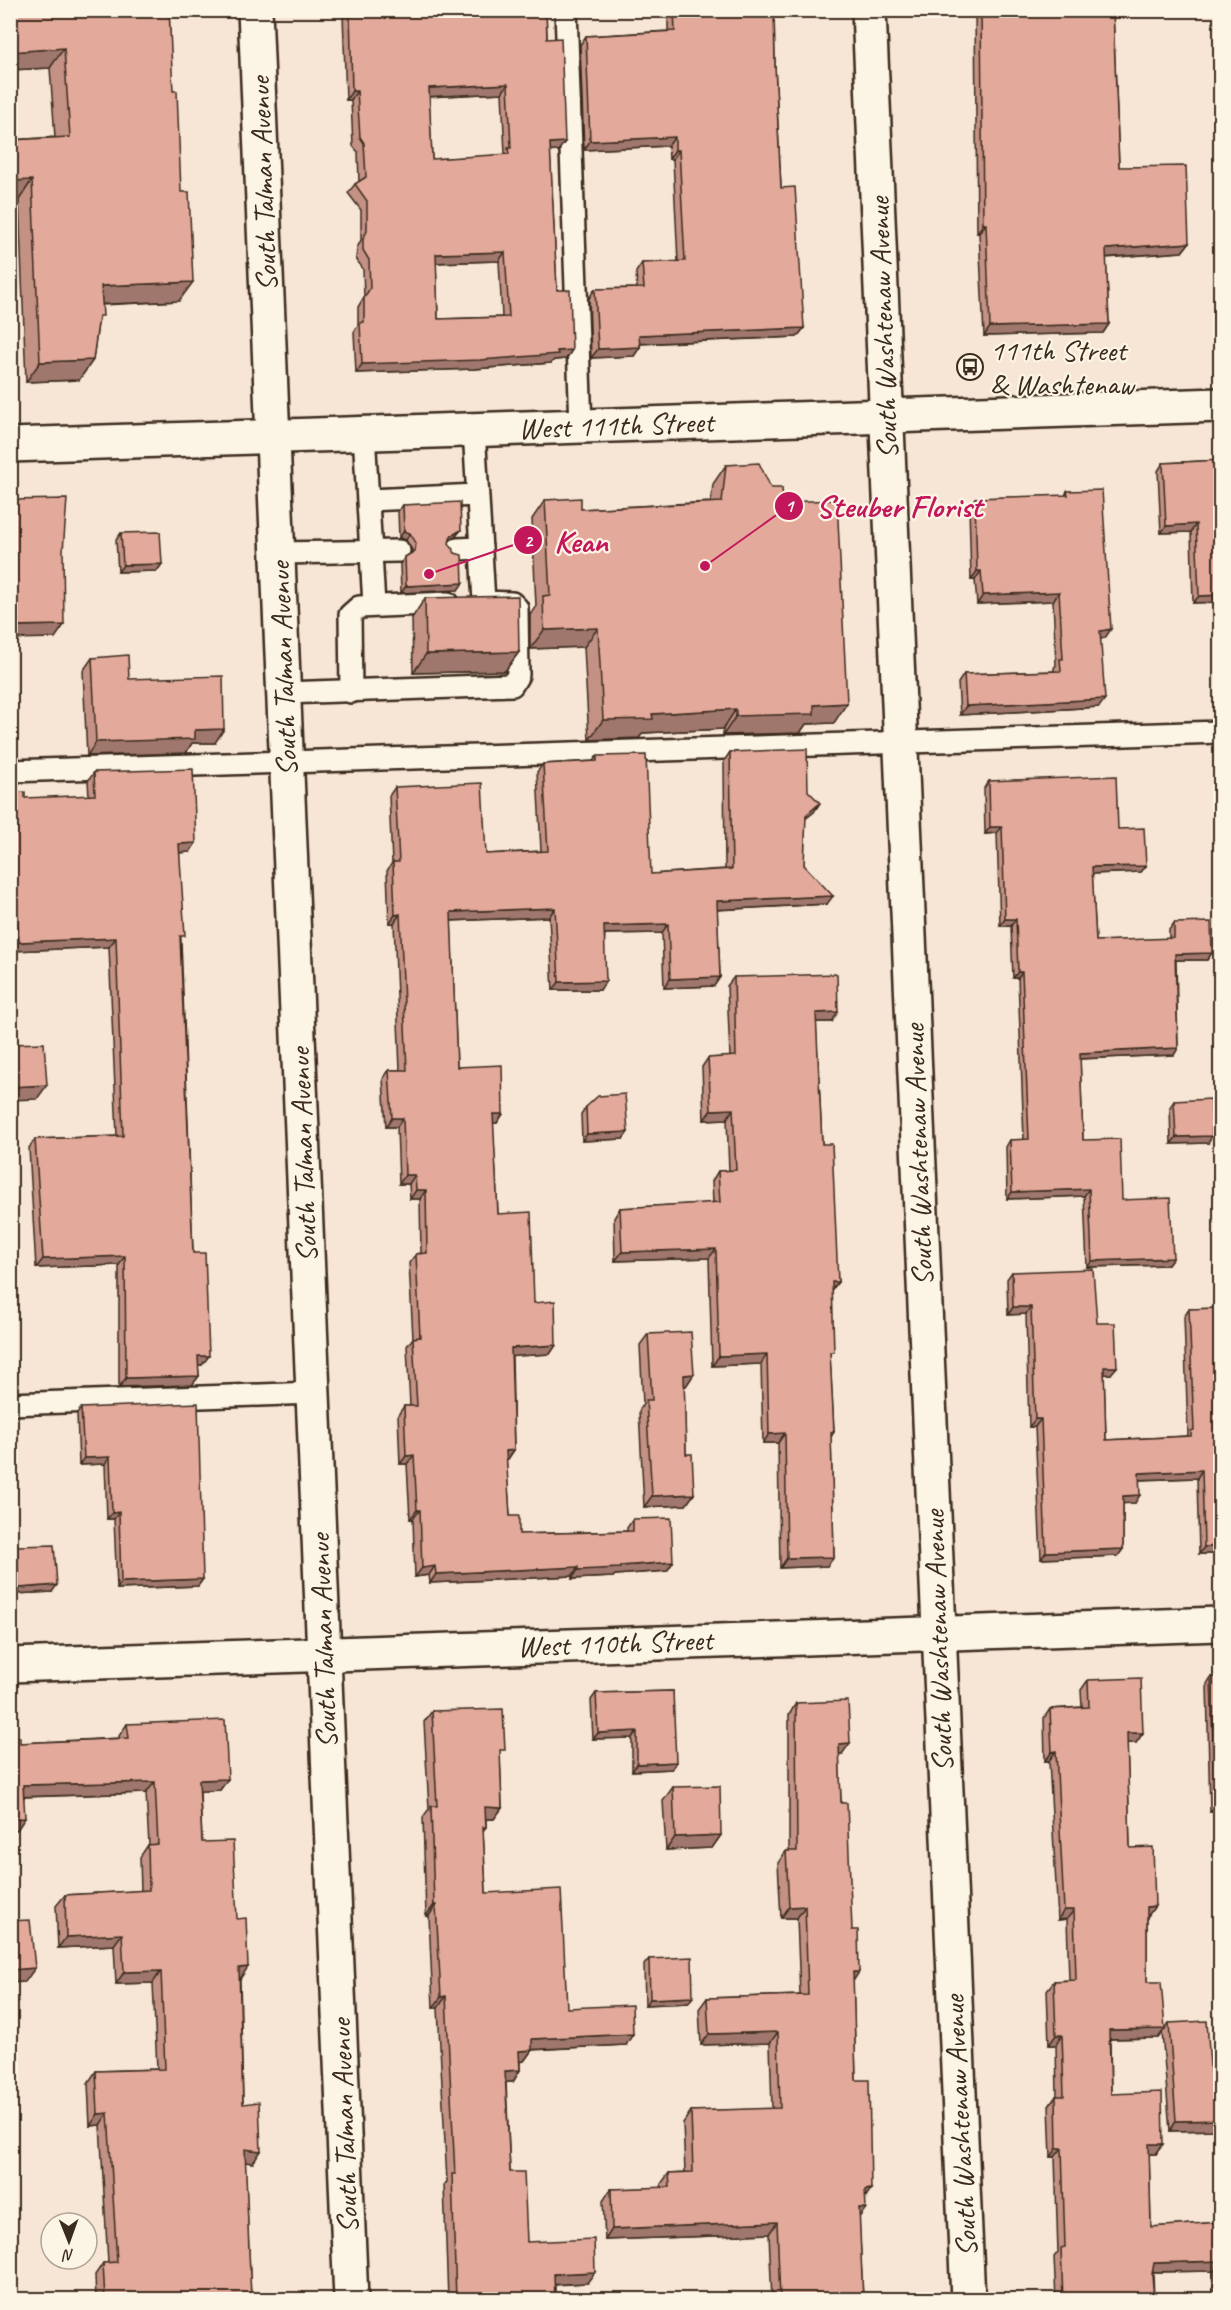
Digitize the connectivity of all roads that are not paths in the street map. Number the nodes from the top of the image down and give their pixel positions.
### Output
1 (255, 10) edge
2 (566, 10) edge
3 (869, 10) edge
4 (1221, 405) edge
5 (887, 416) junction
6 (581, 426) junction
7 (474, 429) junction
8 (364, 433) junction
9 (274, 436) junction
10 (10, 445) edge
11 (477, 495) junction
12 (369, 500) junction
13 (481, 548) junction
14 (457, 549) dead end
15 (399, 551) dead end
16 (372, 552) junction
17 (278, 553) junction
18 (484, 602) junction
19 (374, 605) junction
20 (351, 692) junction
21 (284, 693) junction
22 (1221, 732) edge
23 (902, 741) junction
24 (286, 761) junction
25 (10, 771) edge
26 (313, 1393) junction
27 (10, 1404) edge
28 (1221, 1624) edge
29 (938, 1632) junction
30 (324, 1653) junction
31 (10, 1665) edge
32 (351, 2300) edge
33 (968, 2300) edge

1 - 9 street, South Talman Avenue
2 - 6 lane
3 - 5 street, South Washtenaw Avenue
4 - 5 street, West 111th Street
5 - 6 street, West 111th Street
5 - 23 street, South Washtenaw Avenue
6 - 7 street, West 111th Street
7 - 8 street, West 111th Street
7 - 11 lane
8 - 9 street, West 111th Street
8 - 12 lane
9 - 10 street, West 111th Street
9 - 17 street, South Talman Avenue
11 - 12 lane
11 - 13 lane
12 - 16 lane
13 - 14 lane
13 - 18 lane
15 - 16 lane
16 - 17 lane
16 - 19 lane
17 - 21 street, South Talman Avenue
18 - 19 lane
18 - 20 lane
19 - 20 lane
20 - 21 lane
21 - 24 street, South Talman Avenue
22 - 23 lane
23 - 24 lane
23 - 29 street, South Washtenaw Avenue
24 - 25 lane
24 - 26 street, South Talman Avenue
26 - 27 lane
26 - 30 street, South Talman Avenue
28 - 29 street, West 110th Street
29 - 30 street, West 110th Street
29 - 33 street, South Washtenaw Avenue
30 - 31 street, West 110th Street
30 - 32 street, South Talman Avenue

